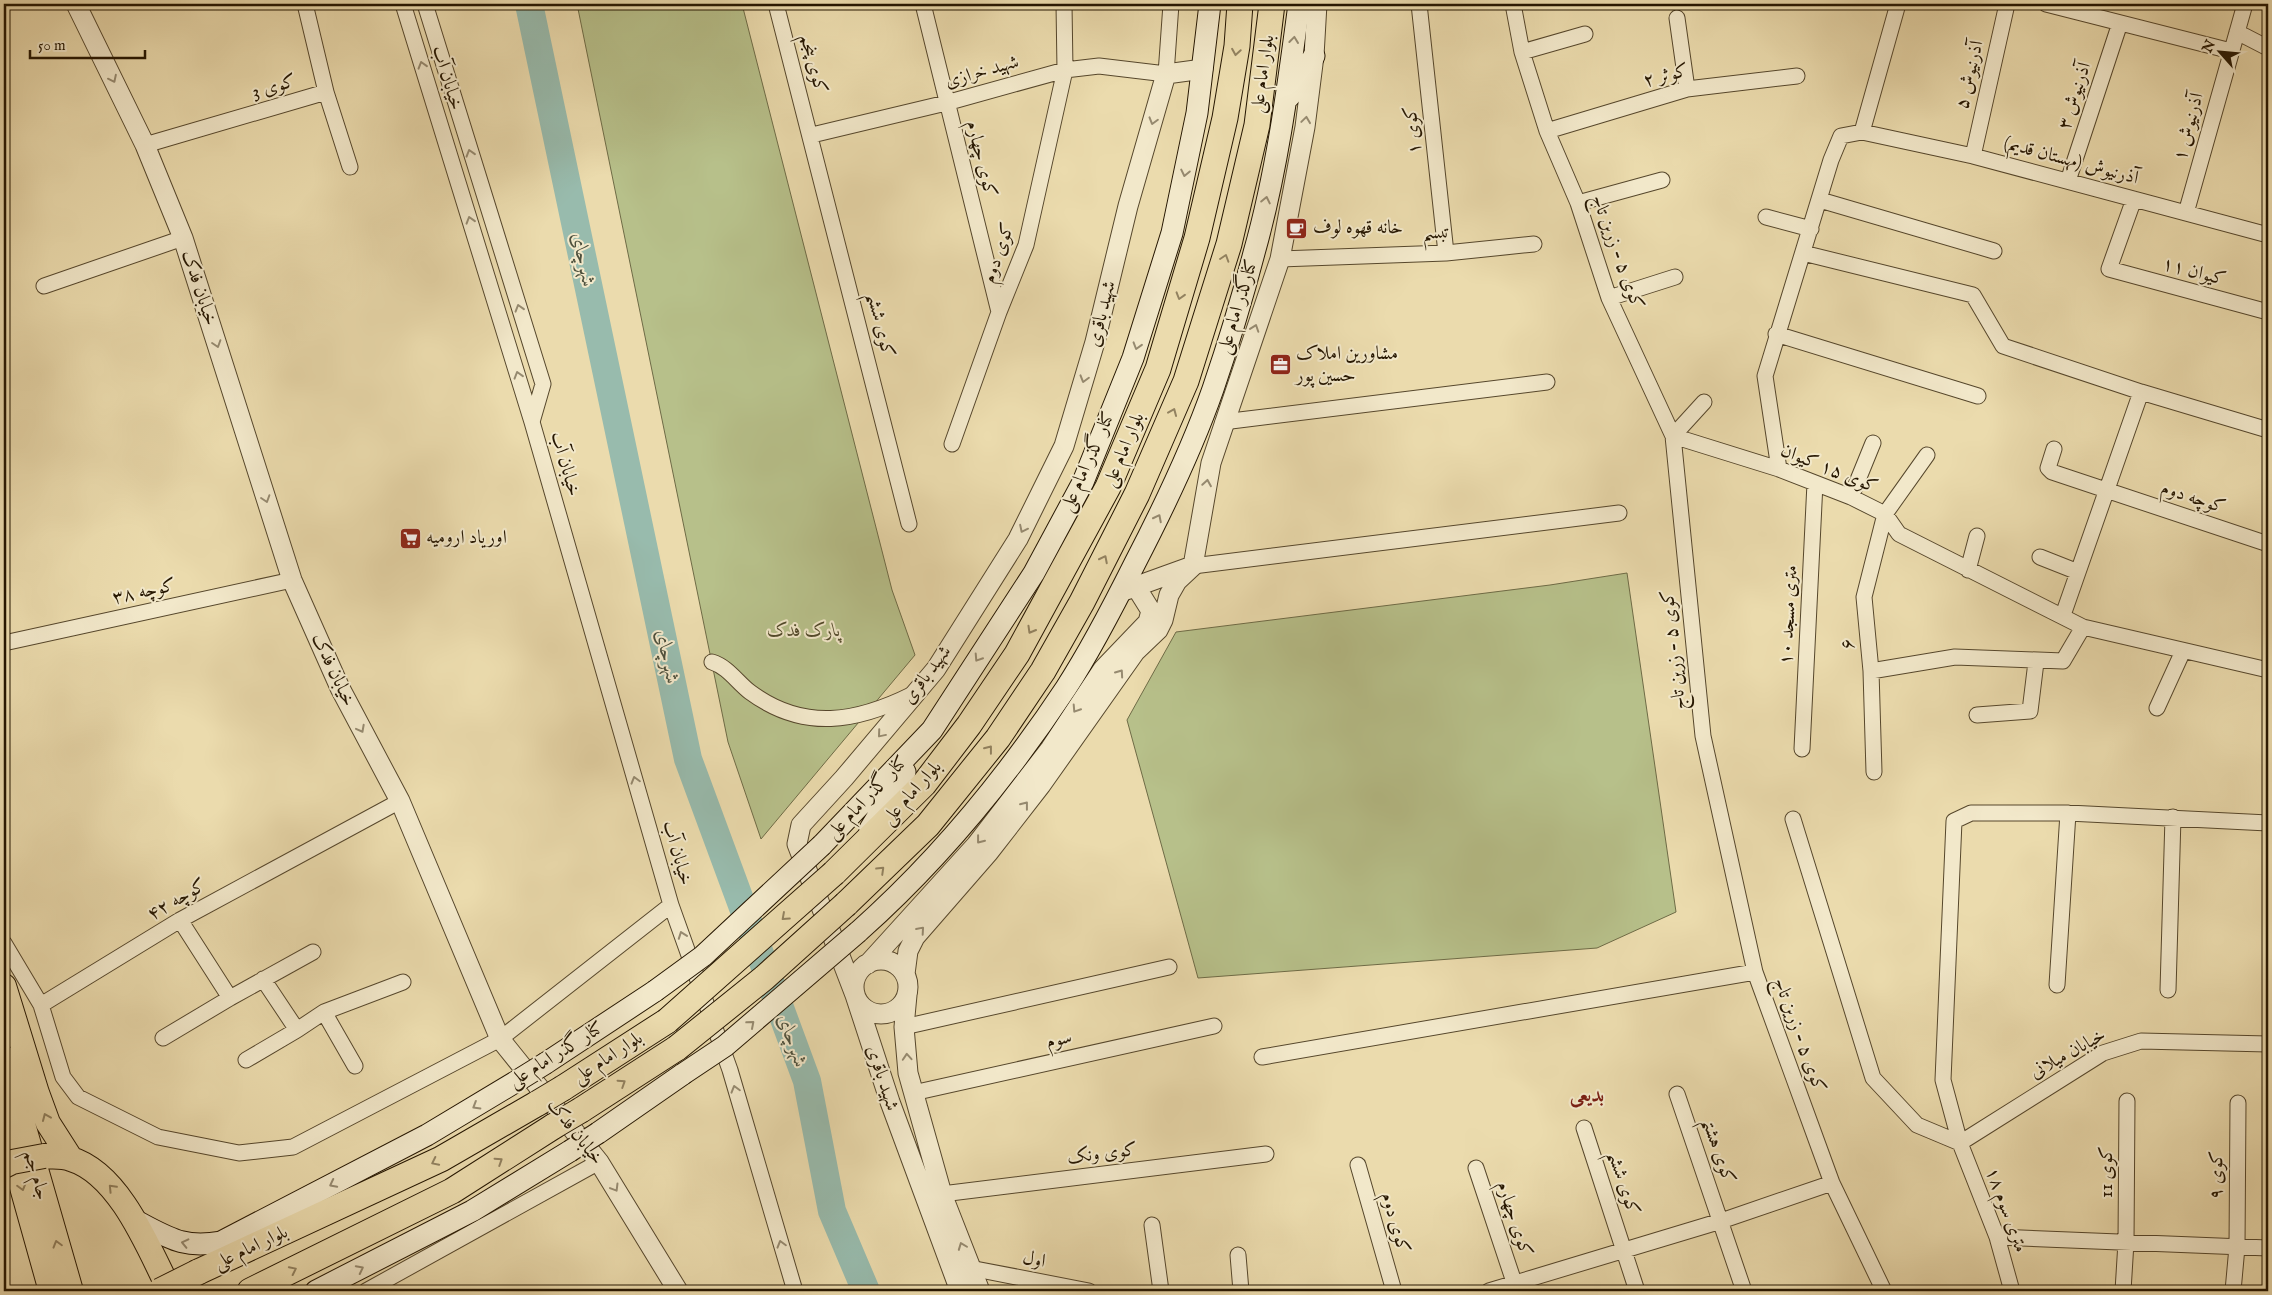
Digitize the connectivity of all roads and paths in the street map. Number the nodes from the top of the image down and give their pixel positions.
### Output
1 (76, 4) edge
2 (305, 4) edge
3 (403, 4) edge
4 (425, 4) edge
5 (776, 4) edge
6 (923, 4) edge
7 (1064, 4) edge
8 (1172, 4) edge
9 (1210, 4) edge
10 (1240, 4) edge
11 (1272, 4) edge
12 (1299, 4) edge
13 (1317, 4) edge
14 (1420, 4) edge
15 (1513, 4) edge
16 (1898, 4) edge
17 (2007, 4) edge
18 (2046, 4) edge
19 (2245, 4) edge
20 (1677, 18) dead end
21 (2120, 23) junction
22 (2236, 32) junction
23 (1585, 34) dead end
24 (2268, 48) edge
25 (2231, 51) junction
26 (1522, 52) junction
27 (1314, 56) junction
28 (1203, 69) junction
29 (1065, 70) junction
30 (1166, 74) junction
31 (1797, 76) dead end
32 (1687, 89) junction
33 (326, 92) junction
34 (946, 103) junction
35 (1285, 112) junction
36 (1548, 131) junction
37 (1862, 132) junction
38 (812, 135) junction
39 (145, 145) junction
40 (1973, 156) junction
41 (1299, 159) junction
42 (350, 167) dead end
43 (1662, 180) dead end
44 (2068, 181) junction
45 (2134, 199) junction
46 (1820, 200) junction
47 (1578, 203) junction
48 (2186, 213) junction
49 (1766, 217) dead end
50 (1811, 229) junction
51 (2268, 235) edge
52 (183, 238) junction
53 (1534, 244) dead end
54 (1994, 252) dead end
55 (1446, 253) junction
56 (1803, 254) junction
57 (1280, 259) junction
58 (1676, 277) dead end
59 (44, 286) dead end
60 (1609, 298) junction
61 (999, 312) junction
62 (2268, 312) edge
63 (1776, 334) junction
64 (1547, 382) dead end
65 (2141, 392) junction
66 (1978, 396) dead end
67 (1704, 402) dead end
68 (532, 422) junction
69 (1223, 422) junction
70 (2268, 430) edge
71 (1673, 436) junction
72 (1873, 443) dead end
73 (952, 444) dead end
74 (2054, 449) dead end
75 (1927, 455) dead end
76 (1779, 469) junction
77 (1815, 483) junction
78 (2106, 491) junction
79 (1851, 497) junction
80 (1619, 513) dead end
81 (1886, 514) junction
82 (909, 524) dead end
83 (1977, 536) dead end
84 (2268, 544) edge
85 (2040, 557) dead end
86 (1193, 566) junction
87 (1968, 570) junction
88 (2078, 572) junction
89 (292, 580) junction
90 (1128, 590) junction
91 (2063, 616) junction
92 (2083, 627) junction
93 (4, 643) edge
94 (2183, 651) junction
95 (712, 662) dead end
96 (2036, 662) junction
97 (2268, 670) edge
98 (1871, 671) junction
99 (915, 694) junction
100 (2157, 708) dead end
101 (1977, 715) dead end
102 (932, 730) junction
103 (1802, 748) dead end
104 (1874, 772) dead end
105 (400, 801) junction
106 (2068, 813) junction
107 (2173, 817) junction
108 (1793, 818) dead end
109 (2268, 823) edge
110 (854, 854) junction
111 (671, 905) junction
112 (180, 920) junction
113 (4, 943) edge
114 (313, 952) dead end
115 (868, 964) junction
116 (1170, 968) dead end
117 (1755, 972) junction
118 (905, 974) junction
119 (264, 979) junction
120 (403, 982) dead end
121 (2057, 985) dead end
122 (4, 986) edge
123 (2168, 990) dead end
124 (855, 995) junction
125 (906, 995) junction
126 (230, 998) junction
127 (41, 1005) junction
128 (324, 1012) junction
129 (1214, 1026) dead end
130 (904, 1027) junction
131 (297, 1030) junction
132 (162, 1038) dead end
133 (500, 1039) junction
134 (2268, 1044) edge
135 (1262, 1057) dead end
136 (4, 1058) edge
137 (246, 1060) dead end
138 (354, 1066) dead end
139 (913, 1093) junction
140 (1677, 1094) dead end
141 (2127, 1101) dead end
142 (2238, 1103) dead end
143 (4, 1123) edge
144 (1584, 1128) dead end
145 (1960, 1143) junction
146 (1266, 1154) dead end
147 (72, 1158) junction
148 (599, 1162) junction
149 (1358, 1165) dead end
150 (4, 1166) edge
151 (1476, 1168) dead end
152 (1832, 1183) junction
153 (942, 1194) junction
154 (134, 1220) junction
155 (1721, 1221) junction
156 (1152, 1225) dead end
157 (1997, 1236) junction
158 (2126, 1242) junction
159 (2236, 1247) junction
160 (2268, 1248) edge
161 (1624, 1250) junction
162 (1238, 1255) dead end
163 (970, 1268) junction
164 (1516, 1287) edge
165 (51, 1291) edge
166 (71, 1291) edge
167 (160, 1291) edge
168 (170, 1291) edge
169 (250, 1291) edge
170 (316, 1291) edge
171 (366, 1291) edge
172 (678, 1291) edge
173 (795, 1291) edge
174 (960, 1291) edge
175 (980, 1291) edge
176 (1089, 1291) edge
177 (1160, 1291) edge
178 (1242, 1291) edge
179 (1394, 1291) edge
180 (1489, 1291) edge
181 (1637, 1291) edge
182 (1744, 1291) edge
183 (1884, 1291) edge
184 (2012, 1291) edge
185 (2124, 1291) edge
186 (2232, 1291) edge

1 -> 39 street, خیابان فدک
2 - 33 street, کوی 3
68 -> 3 street, خیابان آب
68 -> 4 street, خیابان آب
5 - 38 street, کوی پنجم
6 - 34 street, کوی چهارم
7 - 29 street, کوی دوم
8 - 30 street
9 - 28 main road, کنار گذر امام علی
10 -> 110 highway, بلوار امام علی
169 -> 11 highway, بلوار امام علی, bridge
35 -> 12 main road, کنارگذر امام علی
13 - 27 street
14 - 55 street, کوی ۱
15 - 26 street, کوی ۵ - زرین تاج
16 - 37 street
17 - 40 street, آذرنیوش ۵
18 - 21 street
19 - 22 street, آذرنیوش ۱
20 - 32 street
21 - 25 street
21 - 44 street, آذرنیوش ۳
22 - 24 street
22 - 25 street, آذرنیوش ۱
23 - 26 street
25 - 48 street, آذرنیوش ۱
26 - 36 street, کوی ۵ - زرین تاج
27 - 35 main road
41 -> 27 street
28 - 30 street
28 -> 102 main road, کنار گذر امام علی
29 - 30 street, شهید خرازی
29 - 34 street, شهید خرازی
29 - 61 street, کوی دوم
30 -> 99 street, شهید باقری
31 - 32 street, کوثر ۲
32 - 36 street, کوثر ۲
33 - 39 street, کوی 3
33 - 42 street
34 - 38 street, شهید خرازی
34 - 61 street, کوی چهارم
35 - 41 street
90 -> 35 main road, کنارگذر امام علی
36 - 47 street, کوی ۵ - زرین تاج
37 - 40 street, آذرنیوش (مهستان قدیم)
37 - 46 street
38 - 82 street, کوی ششم
39 - 52 street, خیابان فدک
40 - 44 street, آذرنیوش (مهستان قدیم)
41 - 57 street
43 - 47 street
44 - 45 street, آذرنیوش (مهستان قدیم)
45 - 48 street, آذرنیوش (مهستان قدیم)
45 - 62 street, کیوان ۱۱
46 - 50 street
46 - 54 street
47 - 60 street, کوی ۵ - زرین تاج
48 - 51 street, آذرنیوش (مهستان قدیم)
49 - 50 street
50 - 56 street
52 - 59 street
52 -> 89 street, خیابان فدک
53 - 55 street, تبسم
55 - 57 street, تبسم
56 - 63 street
56 - 65 street
69 -> 57 street
58 - 60 street
60 - 71 street, کوی ۵ - زرین تاج
61 - 73 street, کوی دوم
63 - 66 street
63 - 76 street
64 - 69 street
65 - 70 street
65 - 78 street
67 - 71 street
111 -> 68 street, خیابان آب
86 -> 69 street
71 - 76 street, کوی ۱۵ کیوان
71 - 117 street, کوی ۵ - زرین تاج
72 - 79 street
74 - 78 street, کوچه دوم
75 - 81 street, ۶
76 - 77 street, کوی ۱۵ کیوان
77 - 79 street, کوی ۱۵ کیوان
77 - 103 street, ۱۰ متری مسجد
78 - 84 street, کوچه دوم
78 - 88 street
79 - 81 street, کوی ۱۵ کیوان
80 - 86 street
81 - 87 street, کوی ۱۵ کیوان
81 - 98 street, ۶
83 - 87 street
85 - 88 street
86 - 90 street
118 -> 86 street
87 - 91 street, کوی ۱۵ کیوان
88 - 91 street
89 - 93 street, کوچه ۳۸
89 -> 105 street, خیابان فدک
90 -> 115 street
170 -> 90 main road, bridge
91 - 92 street, کوی ۱۵ کیوان
92 - 94 street, کوی ۱۵ کیوان
92 - 96 street
94 - 97 street, کوی ۱۵ کیوان
94 - 100 street
95 - 99 street
96 - 98 street
96 - 101 street
98 - 104 street, ۶
99 -> 124 street, شهید باقری
102 - 110 main road
102 -> 154 main road, کنار گذر امام علی, bridge
105 - 112 street, کوچه ۴۲
105 - 133 street, خیابان فدک
106 - 107 street
106 - 121 street
106 - 145 street, ۱۸ متری سوم
107 - 109 street
107 - 123 street
108 - 145 street
110 -> 167 highway, بلوار امام علی, bridge
111 - 133 street
173 -> 111 street, خیابان آب
112 - 126 street
112 - 127 street, کوچه ۴۲
113 - 127 street
114 - 119 street
115 - 118 street
115 - 124 street
116 - 130 street
117 - 135 street
117 - 152 street, کوی ۵ - زرین تاج
118 - 125 street
119 - 126 street
119 - 131 street
120 - 128 street
147 -> 122 main road
124 - 125 street
124 - 174 street, شهید باقری
125 - 130 street, شهید باقری
126 - 132 street
127 - 133 street
128 - 131 street
128 - 138 street
129 - 139 street, سوم
139 -> 130 street, شهید باقری
131 - 137 street
133 - 148 street, خیابان فدک
134 - 145 street, خیابان میلانی
166 -> 136 main road, جام جم
139 - 153 street, شهید باقری
140 - 155 street, کوی هشتم
141 - 158 street, کوی 11
142 - 159 street, کوی ۹
143 -> 165 main road, جام جم
144 - 161 street, کوی ششم
145 - 157 street, ۱۸ متری سوم
146 - 153 street, کوی ونک
147 - 150 main road, bridge
154 -> 147 main road
148 - 171 street
148 -> 172 street, خیابان فدک
149 - 179 street, کوی دوم
151 - 164 street, کوی چهارم
152 - 155 street
152 - 183 street, کوی ۵ - زرین تاج
163 -> 153 street, شهید باقری
154 - 168 main road
155 - 161 street
155 - 182 street, کوی هشتم
156 - 177 street
157 - 158 street
157 - 184 street, ۱۸ متری سوم
158 - 159 street
158 - 185 street, کوی 11
159 - 160 street
159 - 186 street, کوی ۹
161 - 164 street
161 - 181 street, کوی ششم
162 - 178 street
163 - 175 street, شهید باقری
163 - 176 street, اول
164 - 180 street

